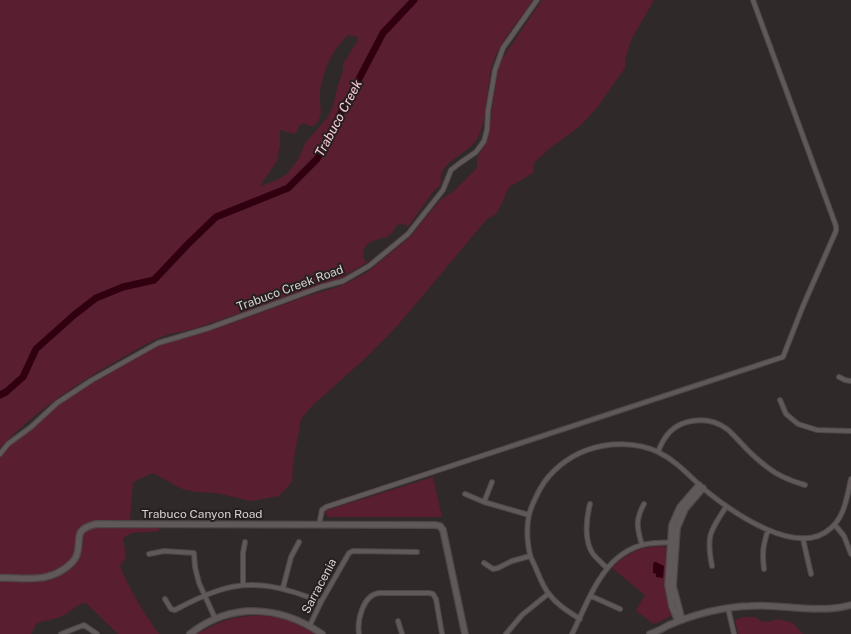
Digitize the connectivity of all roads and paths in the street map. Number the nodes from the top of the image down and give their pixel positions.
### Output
1 (537, 0) edge
2 (753, 0) edge
3 (839, 377) dead end
4 (851, 381) edge
5 (780, 400) dead end
6 (851, 431) edge
7 (658, 452) junction
8 (0, 454) edge
9 (851, 479) edge
10 (492, 482) dead end
11 (805, 485) dead end
12 (701, 486) junction
13 (465, 494) dead end
14 (484, 502) junction
15 (590, 504) dead end
16 (644, 504) dead end
17 (726, 507) junction
18 (529, 515) junction
19 (319, 525) junction
20 (834, 525) junction
21 (768, 530) junction
22 (803, 539) junction
23 (245, 542) dead end
24 (299, 542) dead end
25 (673, 543) junction
26 (642, 545) junction
27 (417, 552) dead end
28 (149, 554) dead end
29 (851, 554) edge
30 (530, 556) junction
31 (484, 563) dead end
32 (712, 566) dead end
33 (607, 568) junction
34 (764, 570) dead end
35 (811, 574) dead end
36 (0, 578) edge
37 (243, 585) junction
38 (283, 588) junction
39 (548, 594) junction
40 (205, 595) junction
41 (591, 596) junction
42 (165, 599) dead end
43 (321, 602) junction
44 (851, 605) edge
45 (728, 608) junction
46 (620, 609) dead end
47 (215, 618) junction
48 (580, 619) junction
49 (398, 621) dead end
50 (680, 621) junction
51 (310, 625) junction
52 (655, 633) edge
53 (62, 634) edge
54 (97, 634) edge
55 (190, 634) edge
56 (322, 634) edge
57 (359, 634) edge
58 (402, 634) edge
59 (442, 634) edge
60 (465, 634) edge
61 (506, 634) edge
62 (572, 634) edge
63 (650, 634) edge
64 (734, 634) edge

1 - 8 street, Trabuco Creek Road
2 - 19 street
3 - 4 street
5 - 6 street
7 - 11 street
7 - 12 street
7 - 18 street
9 - 20 street
10 - 14 street
12 - 17 street
12 - 25 main road
13 - 14 street
14 - 18 street
15 - 33 street
16 - 26 street
17 - 21 street
17 - 32 street
18 - 30 street
19 - 36 main road, Trabuco Canyon Road
19 - 60 main road, Trabuco Canyon Road
20 - 22 street
20 - 29 street
21 - 22 street
21 - 34 street
22 - 35 street
23 - 37 street
24 - 38 street
25 - 26 street
25 - 50 main road
26 - 33 street
27 - 43 street, Sarracenia
28 - 40 street
30 - 31 street
30 - 39 street
33 - 41 street
37 - 38 street
37 - 40 street
38 - 43 street
39 - 48 street
39 - 61 street
40 - 42 street
40 - 47 street
41 - 46 street
41 - 48 street
43 - 51 street, Sarracenia
44 - 45 main road
45 - 50 main road
45 - 64 street
47 - 51 main road
47 - 55 main road
48 - 62 street
49 - 58 street
50 - 52 main road
51 - 56 main road
52 - 63 main road
53 - 54 street
57 - 59 street

